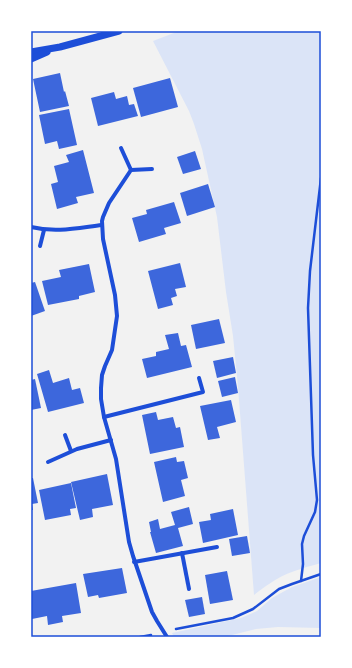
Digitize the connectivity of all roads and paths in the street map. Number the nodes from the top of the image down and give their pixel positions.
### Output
1 (119, 31) edge
2 (60, 47) junction
3 (31, 52) edge
4 (31, 59) edge
5 (121, 148) dead end
6 (152, 169) dead end
7 (131, 170) junction
8 (321, 178) edge
9 (102, 225) junction
10 (31, 227) edge
11 (44, 230) junction
12 (40, 246) dead end
13 (199, 378) dead end
14 (104, 417) junction
15 (65, 435) dead end
16 (112, 440) junction
17 (71, 451) junction
18 (48, 462) dead end
19 (217, 547) dead end
20 (182, 553) junction
21 (134, 562) junction
22 (321, 574) edge
23 (301, 580) junction
24 (189, 589) dead end
25 (164, 632) junction
26 (140, 637) edge
27 (168, 637) edge

1 - 2 street
2 - 3 street
2 - 4 street
5 - 7 street
6 - 7 street
7 - 9 street
8 - 23 path
9 - 11 street
9 - 14 street
10 - 11 street
11 - 12 street
13 - 14 street
14 - 16 street
15 - 17 street
16 - 17 street
16 - 21 street
17 - 18 street
19 - 20 street
20 - 21 street
20 - 24 street
21 - 25 street
22 - 23 path
23 - 25 path
25 - 26 path
25 - 27 street

